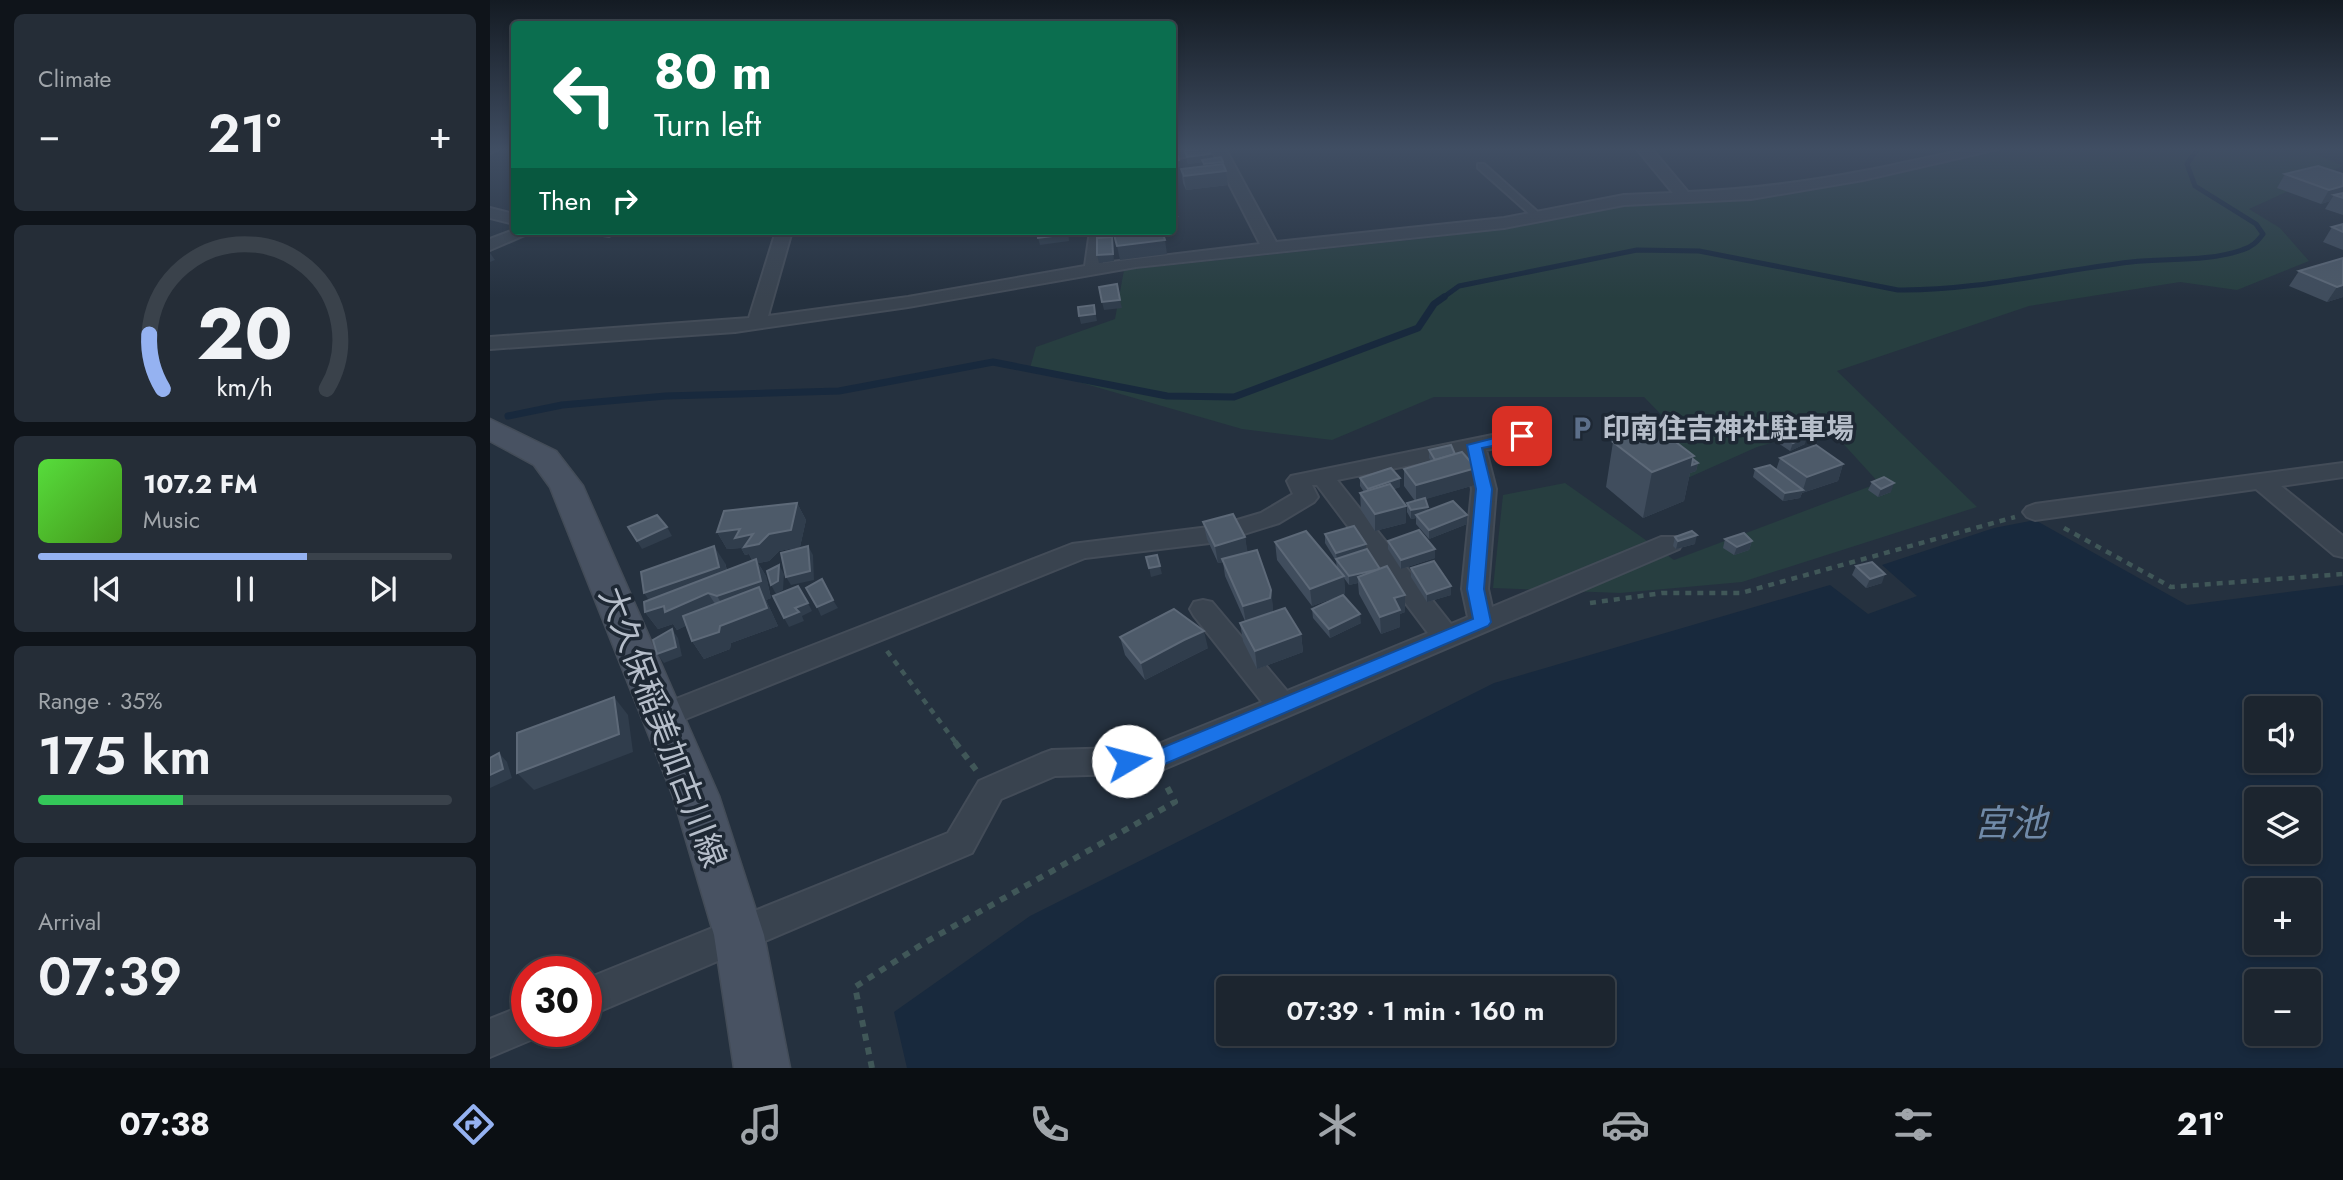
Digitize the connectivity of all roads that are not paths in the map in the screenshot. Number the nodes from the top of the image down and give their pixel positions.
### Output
1 (1244, 198) edge
2 (1517, 198) edge
3 (1656, 198) edge
4 (490, 213) edge
5 (1537, 216) junction
6 (511, 218) edge
7 (516, 235) edge
8 (783, 235) edge
9 (1098, 235) edge
10 (490, 245) edge
11 (1271, 249) junction
12 (1093, 271) junction
13 (757, 323) junction
14 (490, 343) edge
15 (490, 428) edge
16 (1522, 436) dead end
17 (1474, 445) junction
18 (2343, 470) edge
19 (1322, 476) junction
20 (2262, 481) junction
21 (2035, 512) road end
22 (1670, 543) dead end
23 (2343, 549) edge
24 (1203, 609) dead end
25 (1482, 622) junction
26 (1446, 637) junction
27 (1282, 706) junction
28 (663, 716) junction
29 (740, 934) junction
30 (602, 991) edge
31 (511, 1029) edge
32 (490, 1038) edge
33 (762, 1068) edge

1 - 11 street
2 - 5 lane
3 - 5 street
4 - 6 street
5 - 11 street
7 - 10 street
8 - 13 street
9 - 12 street
11 - 12 street
12 - 13 street
13 - 14 street
15 - 28 main road, 大久保稲美加古川線
16 - 17 street
17 - 19 street
17 - 25 street
18 - 20 street
19 - 26 street
19 - 28 street
20 - 21 street
20 - 23 street
22 - 25 street
24 - 27 street
25 - 26 street
26 - 27 street
27 - 29 street
28 - 29 main road, 大久保稲美加古川線
29 - 30 street
29 - 33 main road, 大久保稲美加古川線
31 - 32 street

